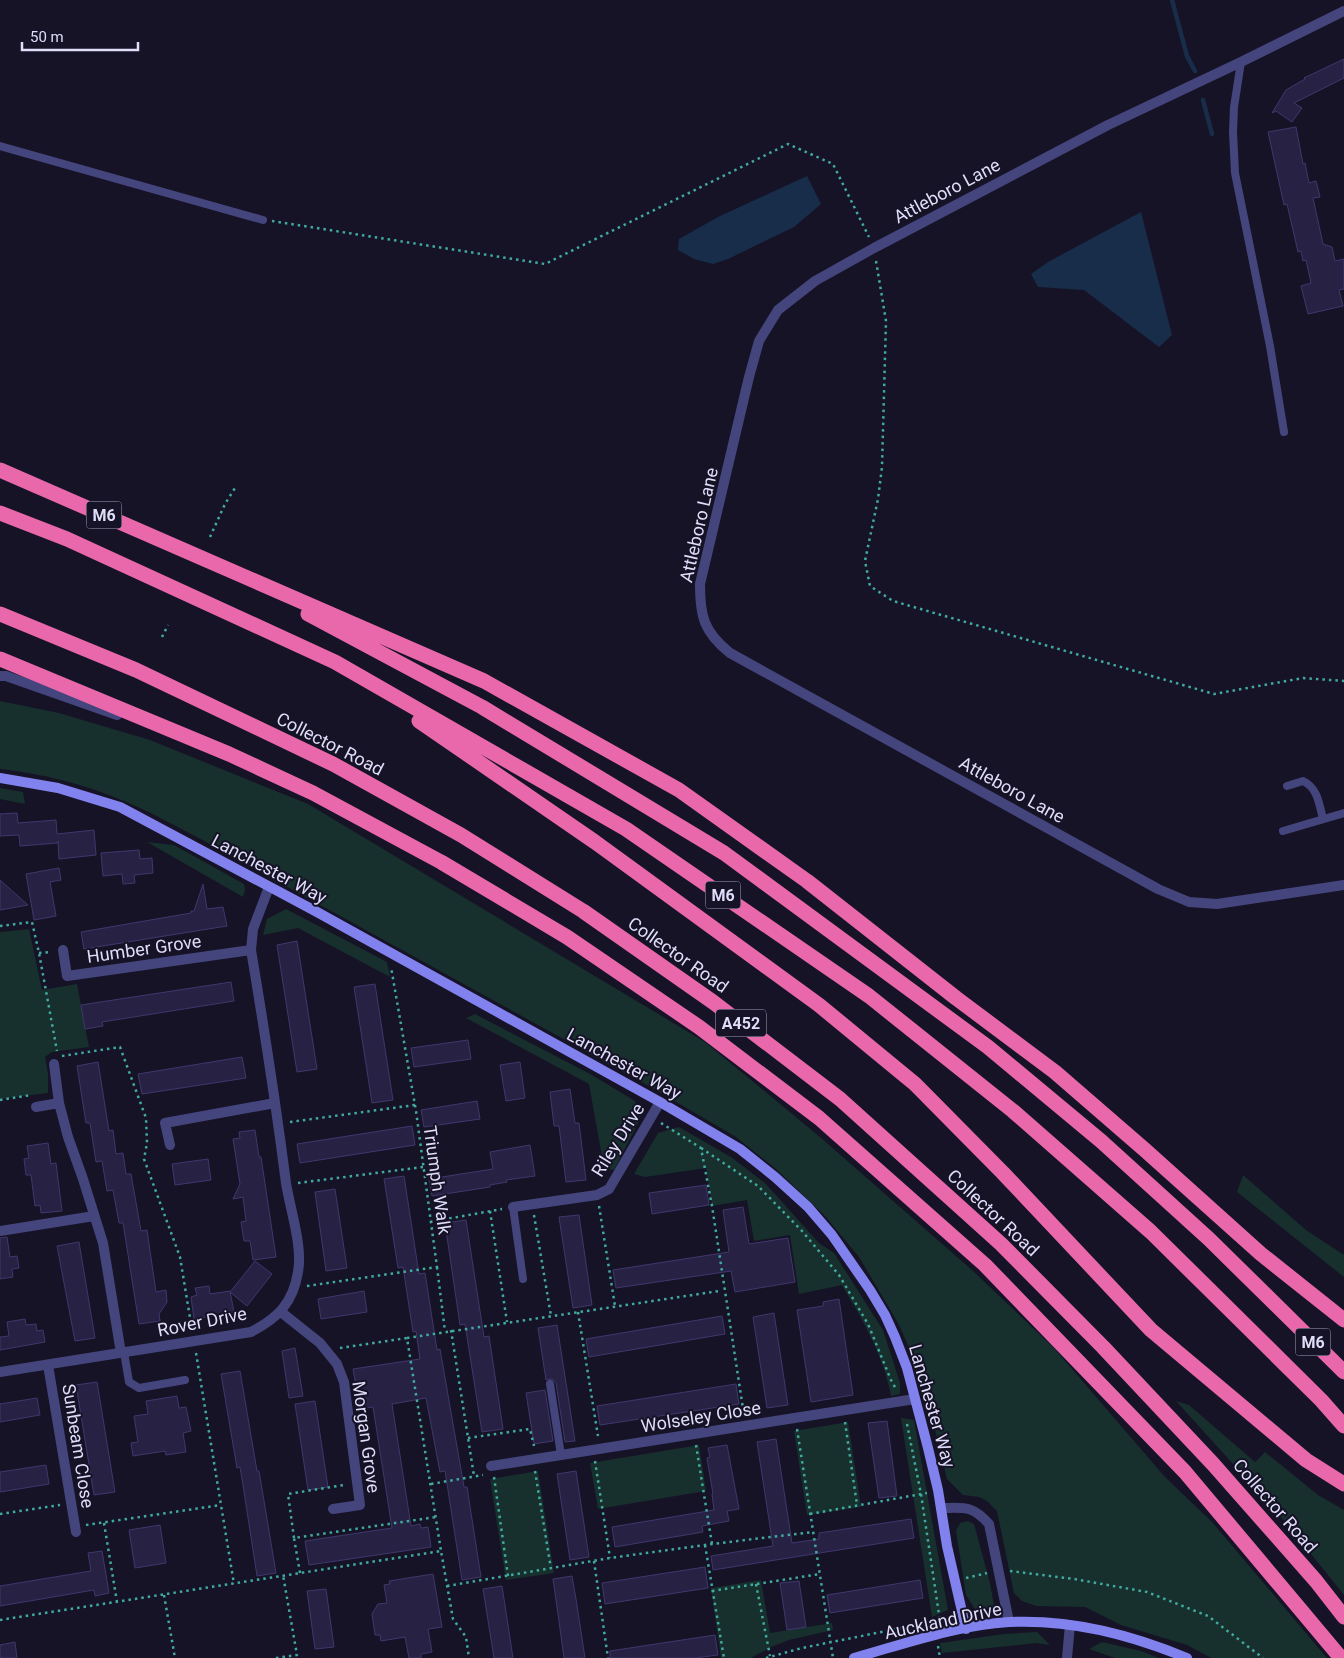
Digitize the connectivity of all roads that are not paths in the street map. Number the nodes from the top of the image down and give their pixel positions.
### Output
1 (1344, 11) edge
2 (1242, 62) junction
3 (0, 146) edge
4 (263, 220) road end
5 (1284, 432) dead end
6 (0, 470) edge
7 (0, 513) edge
8 (207, 560) junction
9 (0, 614) edge
10 (0, 659) edge
11 (335, 662) junction
12 (0, 676) edge
13 (229, 754) junction
14 (0, 778) edge
15 (1287, 786) dead end
16 (1344, 813) edge
17 (1323, 819) junction
18 (1283, 832) dead end
19 (1344, 885) edge
20 (269, 888) junction
21 (63, 950) dead end
22 (251, 950) junction
23 (54, 1064) dead end
24 (660, 1102) junction
25 (59, 1103) junction
26 (275, 1103) junction
27 (36, 1107) road end
28 (170, 1145) dead end
29 (513, 1207) joint
30 (94, 1216) junction
31 (0, 1231) edge
32 (523, 1279) dead end
33 (281, 1312) junction
34 (1344, 1320) edge
35 (123, 1353) junction
36 (48, 1365) junction
37 (0, 1372) edge
38 (1344, 1372) edge
39 (185, 1380) dead end
40 (550, 1384) dead end
41 (916, 1399) junction
42 (1344, 1426) edge
43 (561, 1455) junction
44 (492, 1470) road end
45 (1344, 1484) edge
46 (941, 1508) junction
47 (332, 1509) dead end
48 (75, 1530) road end
49 (1344, 1616) edge
50 (1009, 1622) junction
51 (1070, 1625) junction
52 (966, 1629) junction
53 (854, 1658) edge
54 (1067, 1658) edge
55 (1187, 1658) edge
56 (1341, 1658) edge

1 - 2 street, Attleboro Lane
2 - 5 lane
2 - 19 street, Attleboro Lane
3 - 4 lane
6 - 8 highway, M6
7 - 11 highway, M6
8 - 34 highway
8 - 38 highway, M6
9 - 49 highway, Collector Road / A452
10 - 13 highway, A452
11 - 42 highway, M6
11 - 45 highway
12 - 13 street
13 - 56 highway, A452
14 - 20 street, Lanchester Way
15 - 17 lane
16 - 17 lane
17 - 18 lane
20 - 22 street, Rover Drive
20 - 24 street, Lanchester Way
21 - 22 street, Humber Grove
22 - 26 street, Rover Drive
23 - 25 street
24 - 29 street, Riley Drive
24 - 41 street, Lanchester Way
25 - 27 street
25 - 30 street
26 - 28 street
26 - 33 street, Rover Drive
29 - 32 lane
30 - 31 street
30 - 35 street
33 - 35 street, Rover Drive
33 - 47 street, Morgan Grove
35 - 36 street, Rover Drive
35 - 39 lane
36 - 37 street, Rover Drive
36 - 48 street, Sunbeam Close
40 - 43 lane
41 - 43 street, Wolseley Close
41 - 46 street, Lanchester Way
43 - 44 street, Wolseley Close
46 - 50 street
46 - 52 street, Lanchester Way
50 - 51 street, Auckland Drive
50 - 52 street, Auckland Drive
51 - 54 street
51 - 55 street, Auckland Drive
52 - 53 street, Auckland Drive

